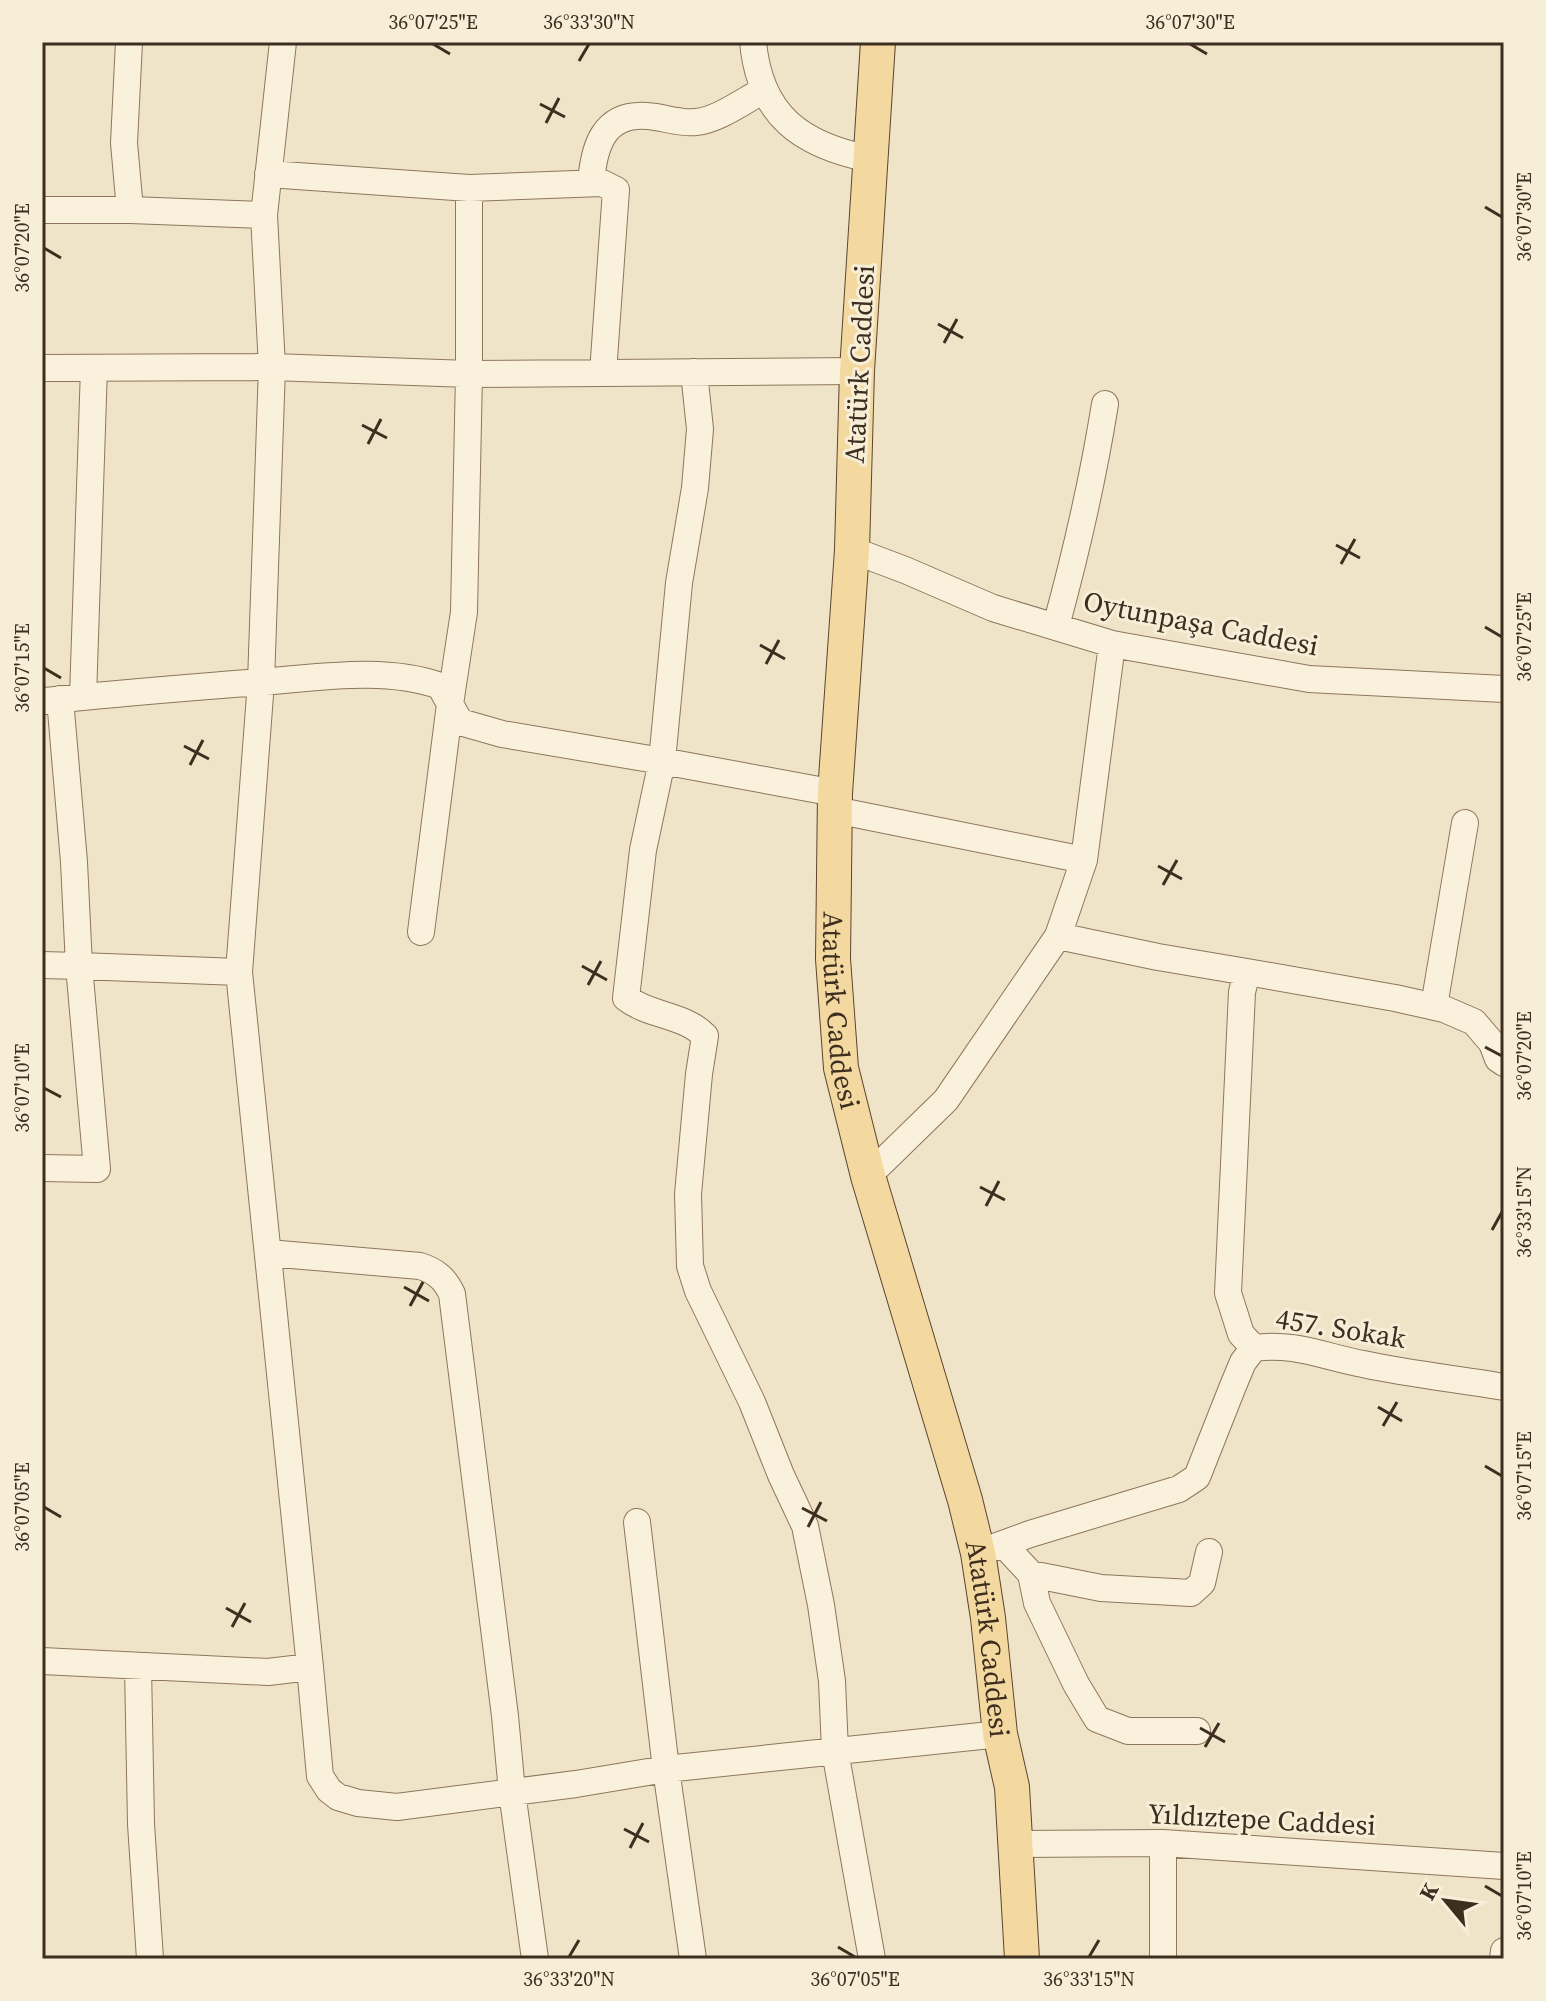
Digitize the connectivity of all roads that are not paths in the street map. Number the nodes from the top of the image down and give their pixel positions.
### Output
1 (129, 42) edge
2 (283, 42) edge
3 (753, 42) edge
4 (878, 42) edge
5 (764, 90) junction
6 (870, 159) junction
7 (268, 174) junction
8 (591, 182) junction
9 (469, 188) junction
10 (42, 210) edge
11 (130, 210) junction
12 (264, 215) junction
13 (272, 367) junction
14 (42, 368) edge
15 (94, 368) junction
16 (857, 371) junction
17 (694, 372) junction
18 (603, 373) junction
19 (469, 374) junction
20 (1105, 404) dead end
21 (852, 550) junction
22 (1056, 626) junction
23 (1112, 644) junction
24 (261, 682) junction
25 (1504, 689) edge
26 (62, 699) edge
27 (450, 704) junction
28 (662, 761) junction
29 (835, 802) junction
30 (1465, 823) dead end
31 (1084, 860) junction
32 (421, 932) dead end
33 (1058, 936) junction
34 (42, 965) edge
35 (79, 966) junction
36 (239, 972) junction
37 (1247, 972) junction
38 (1434, 1006) junction
39 (1504, 1063) edge
40 (42, 1168) edge
41 (868, 1176) junction
42 (268, 1253) junction
43 (1254, 1348) junction
44 (1504, 1387) edge
45 (637, 1522) dead end
46 (991, 1549) junction
47 (1209, 1552) dead end
48 (1031, 1574) junction
49 (42, 1661) edge
50 (138, 1667) junction
51 (310, 1667) junction
52 (1197, 1731) dead end
53 (1000, 1734) junction
54 (835, 1751) junction
55 (666, 1769) junction
56 (512, 1792) junction
57 (1163, 1843) junction
58 (1015, 1844) junction
59 (1504, 1866) edge
60 (1504, 1951) edge
61 (150, 1959) edge
62 (535, 1959) edge
63 (693, 1959) edge
64 (872, 1959) edge
65 (1022, 1959) edge
66 (1163, 1959) edge
67 (1503, 1959) edge

1 - 11 street
2 - 7 street
3 - 5 street
4 - 6 main road, Atatürk Caddesi
5 - 6 street
5 - 8 street
6 - 16 main road, Atatürk Caddesi
7 - 9 street
7 - 12 street
8 - 9 street
8 - 18 street
9 - 19 street
10 - 11 street
11 - 12 street
12 - 13 street
13 - 15 street
13 - 19 street
13 - 24 street
14 - 15 street
15 - 26 street
16 - 17 street
16 - 21 main road, Atatürk Caddesi
17 - 18 street
17 - 28 street
18 - 19 street
19 - 27 street
20 - 22 street
21 - 22 street, Oytunpaşa Caddesi
21 - 29 main road, Atatürk Caddesi
22 - 23 street, Oytunpaşa Caddesi
23 - 25 street, Oytunpaşa Caddesi
23 - 31 street
24 - 26 street
24 - 27 street
24 - 36 street
26 - 35 street
27 - 28 street
27 - 32 street
28 - 29 street
28 - 54 street
29 - 31 street
29 - 41 main road, Atatürk Caddesi
30 - 38 street
31 - 33 street
33 - 37 street
33 - 41 street
34 - 35 street
35 - 36 street
35 - 40 street
36 - 42 street
37 - 38 street
37 - 43 street
38 - 39 street
41 - 46 main road, Atatürk Caddesi
42 - 51 street
42 - 56 street
43 - 44 street, 457. Sokak
43 - 46 street, 457. Sokak
45 - 55 street
46 - 48 street
46 - 53 main road, Atatürk Caddesi
47 - 48 street
48 - 52 street
49 - 50 street
50 - 51 street
50 - 61 street
51 - 56 street
53 - 54 street
53 - 58 main road, Atatürk Caddesi
54 - 55 street
54 - 64 street
55 - 56 street
55 - 63 street
56 - 62 street
57 - 58 street, Yıldıztepe Caddesi
57 - 59 street, Yıldıztepe Caddesi
57 - 66 street
58 - 65 main road, Atatürk Caddesi
60 - 67 street

